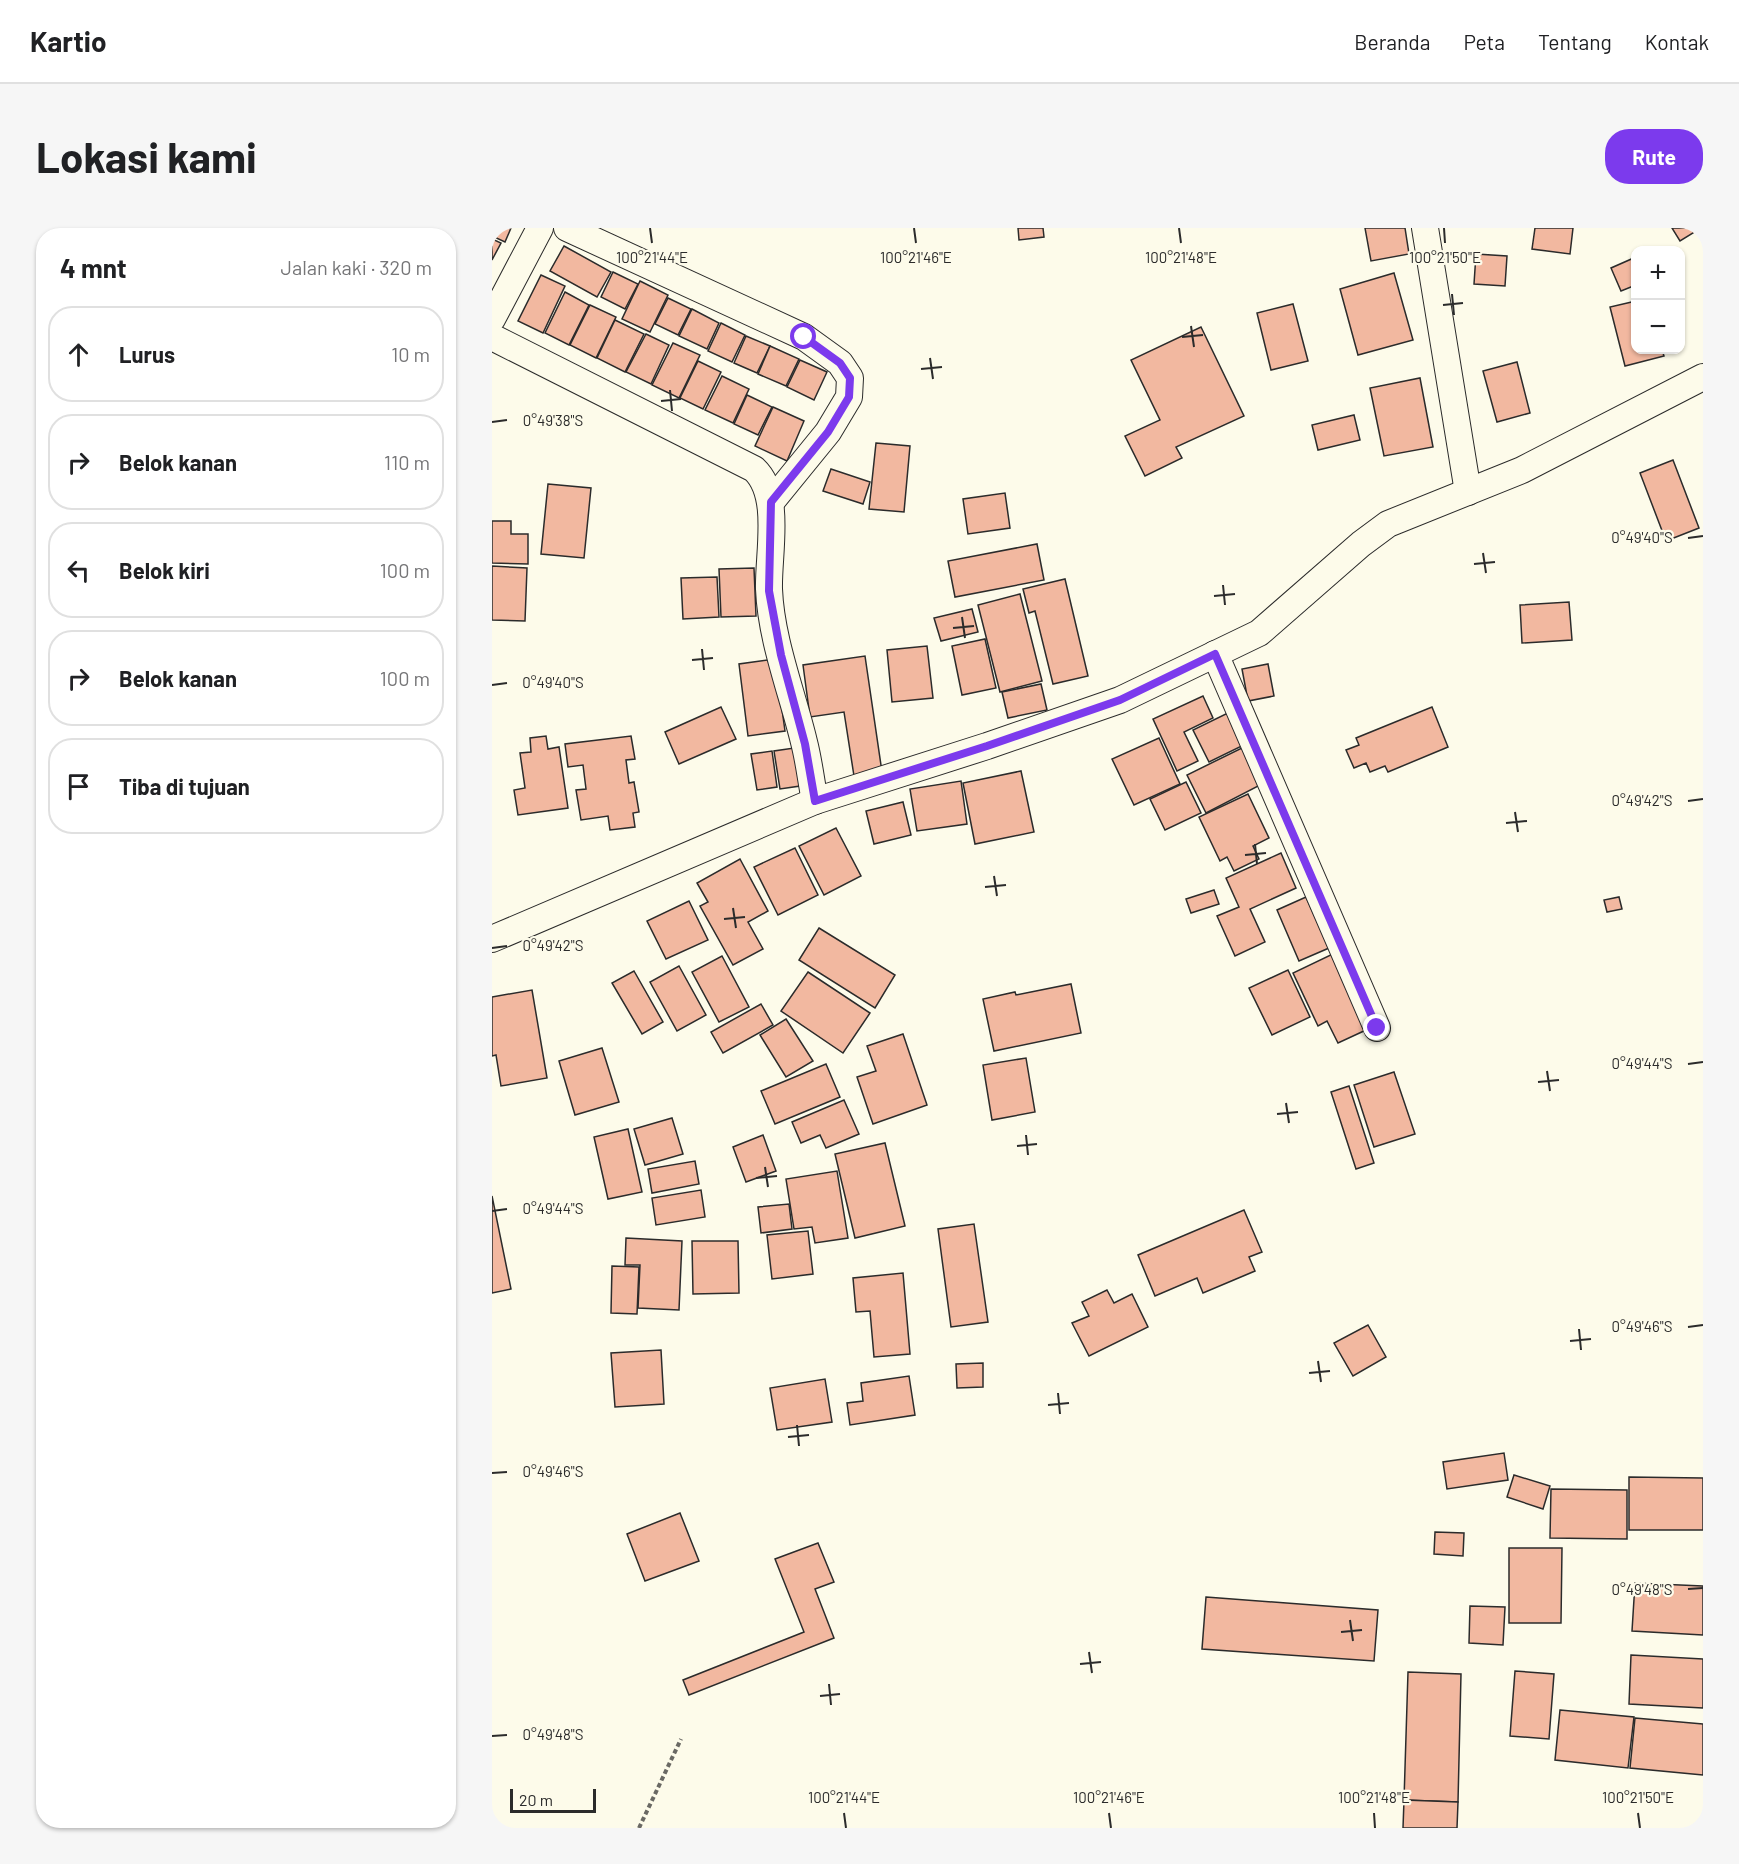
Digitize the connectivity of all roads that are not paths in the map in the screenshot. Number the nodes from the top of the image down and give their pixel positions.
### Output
1 (540, 228) edge
2 (567, 228) edge
3 (1425, 228) edge
4 (492, 319) edge
5 (492, 337) edge
6 (1703, 377) edge
7 (1468, 492) junction
8 (771, 502) junction
9 (1215, 654) junction
10 (815, 801) junction
11 (492, 939) edge
12 (1377, 1028) dead end

1 - 4 street
2 - 8 street
3 - 7 street
5 - 8 street
6 - 7 street
7 - 9 street
8 - 10 street
9 - 10 street
9 - 12 street
10 - 11 street

